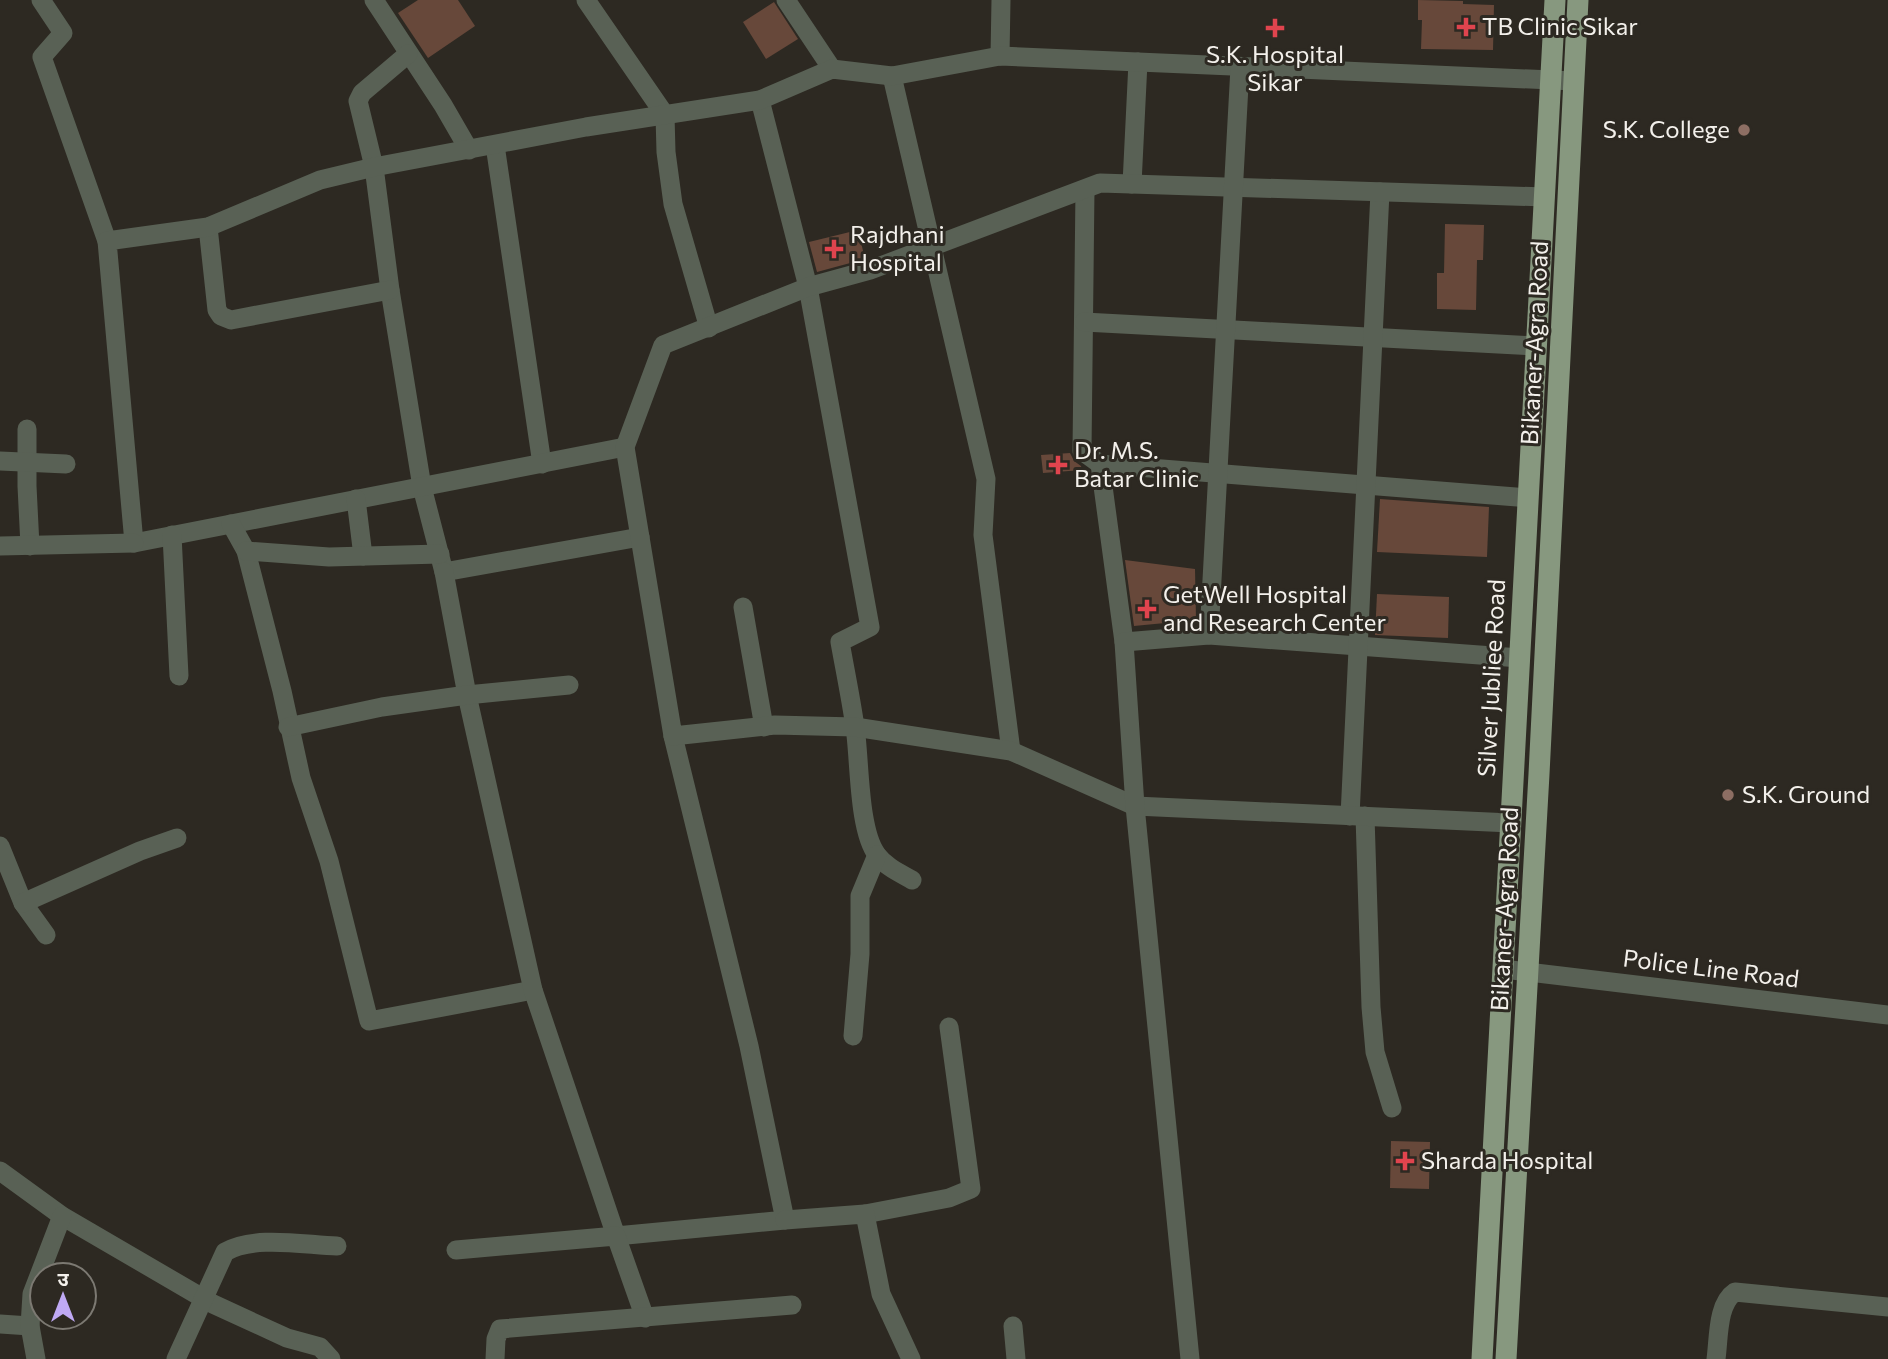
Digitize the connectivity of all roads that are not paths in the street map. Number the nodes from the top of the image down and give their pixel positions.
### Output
1 (41, 0) edge
2 (374, 0) edge
3 (586, 0) edge
4 (786, 0) edge
5 (1001, 0) edge
6 (1555, 0) edge
7 (1578, 0) edge
8 (408, 54) junction
9 (1000, 56) junction
10 (1138, 62) junction
11 (1240, 67) junction
12 (832, 69) junction
13 (892, 76) junction
14 (1574, 81) junction
15 (1551, 82) junction
16 (760, 100) junction
17 (665, 115) junction
18 (495, 145) junction
19 (469, 150) junction
20 (374, 167) junction
21 (1132, 184) junction
22 (1233, 187) junction
23 (1085, 188) junction
24 (1380, 192) junction
25 (1545, 197) junction
26 (208, 227) junction
27 (107, 241) junction
28 (932, 247) junction
29 (808, 287) junction
30 (390, 290) junction
31 (1084, 322) junction
32 (709, 328) junction
33 (1226, 329) junction
34 (1373, 339) junction
35 (1536, 346) junction
36 (27, 429) dead end
37 (625, 447) junction
38 (0, 461) edge
39 (27, 461) junction
40 (66, 464) dead end
41 (542, 464) junction
42 (1100, 464) junction
43 (1218, 473) junction
44 (1366, 485) junction
45 (422, 487) junction
46 (1528, 498) junction
47 (356, 499) junction
48 (231, 524) junction
49 (172, 535) junction
50 (640, 537) junction
51 (134, 542) junction
52 (30, 545) junction
53 (0, 547) edge
54 (246, 551) junction
55 (363, 556) junction
56 (442, 563) junction
57 (743, 607) dead end
58 (1209, 635) junction
59 (1124, 642) junction
60 (1359, 646) junction
61 (1520, 658) junction
62 (179, 676) dead end
63 (569, 685) dead end
64 (467, 695) junction
65 (288, 727) junction
66 (764, 727) junction
67 (855, 727) junction
68 (673, 736) junction
69 (1011, 751) junction
70 (1135, 806) junction
71 (1358, 816) junction
72 (1510, 824) junction
73 (177, 838) dead end
74 (0, 846) edge
75 (877, 855) junction
76 (912, 880) dead end
77 (23, 903) junction
78 (46, 935) dead end
79 (1503, 970) junction
80 (1528, 972) junction
81 (533, 990) junction
82 (1888, 1015) edge
83 (949, 1027) dead end
84 (853, 1036) dead end
85 (1392, 1108) dead end
86 (0, 1171) edge
87 (865, 1213) junction
88 (62, 1216) junction
89 (785, 1220) junction
90 (616, 1236) junction
91 (337, 1246) dead end
92 (456, 1250) dead end
93 (45, 1261) edge
94 (203, 1298) junction
95 (792, 1305) dead end
96 (1888, 1307) edge
97 (645, 1318) junction
98 (0, 1324) edge
99 (28, 1326) edge
100 (1013, 1326) dead end
101 (31, 1331) edge
102 (36, 1359) edge
103 (176, 1359) edge
104 (331, 1359) edge
105 (495, 1359) edge
106 (911, 1359) edge
107 (1016, 1359) edge
108 (1190, 1359) edge
109 (1482, 1359) edge
110 (1506, 1359) edge
111 (1716, 1359) edge

1 - 27 street
2 - 8 street
3 - 17 street
4 - 12 street
5 - 9 street
6 - 15 main road, Silver Jubliee Road
7 - 14 main road, Bikaner-Agra Road
8 - 19 street
8 - 20 street
9 - 10 street
9 - 13 street
10 - 11 street
10 - 21 street
11 - 15 street
11 - 22 street
12 - 13 street
12 - 16 street
13 - 28 street
14 - 15 street
14 - 80 main road, Bikaner-Agra Road
15 - 25 main road, Silver Jubliee Road
16 - 17 street
16 - 29 street
17 - 18 street
17 - 32 street
18 - 19 street
18 - 41 street
19 - 20 street
20 - 26 street
20 - 30 street
21 - 22 street
21 - 23 street
22 - 24 street
22 - 33 street
23 - 28 street
23 - 31 street
24 - 25 street
24 - 34 street
25 - 35 main road, Silver Jubliee Road
26 - 27 street
26 - 30 street
27 - 51 street
28 - 29 street
28 - 69 street
29 - 32 street
29 - 67 street
30 - 45 street
31 - 33 street
31 - 42 street
32 - 37 street
33 - 34 street
33 - 43 street
34 - 35 street
34 - 44 street
35 - 46 main road, Silver Jubliee Road
36 - 39 street
37 - 41 street
37 - 50 street
38 - 39 street
39 - 40 street
39 - 52 street
41 - 45 street
42 - 43 street
42 - 59 street
43 - 44 street
43 - 58 street
44 - 46 street
44 - 60 street
45 - 47 street
45 - 56 street
46 - 61 main road, Silver Jubliee Road
47 - 48 street
47 - 55 street
48 - 49 street
48 - 54 street
49 - 51 street
49 - 62 street
50 - 56 street
50 - 68 street
51 - 52 street
52 - 53 street
54 - 55 street
54 - 65 street
55 - 56 street
56 - 64 street
57 - 66 street
58 - 59 street
58 - 60 street
59 - 70 street
60 - 61 street
60 - 71 street
61 - 72 main road, Silver Jubliee Road
63 - 64 street
64 - 65 street
64 - 81 street
65 - 81 street
66 - 67 street
66 - 68 street
67 - 69 street
67 - 75 street
68 - 89 street
69 - 70 street
70 - 71 street
70 - 108 street
71 - 72 street
71 - 85 street
72 - 79 main road, Silver Jubliee Road
73 - 77 street
74 - 77 street
75 - 76 street
75 - 84 street
77 - 78 street
79 - 80 street, Police Line Road
79 - 109 main road, Silver Jubliee Road
80 - 82 street, Police Line Road
80 - 110 main road, Bikaner-Agra Road
81 - 90 street
83 - 87 street
86 - 88 street
87 - 89 street
87 - 106 street
88 - 93 street
88 - 94 street
89 - 90 street
90 - 92 street
90 - 97 street
91 - 94 street
94 - 103 street
94 - 104 street
95 - 97 street
96 - 111 street
97 - 105 street
98 - 99 street
100 - 107 street
101 - 102 street

